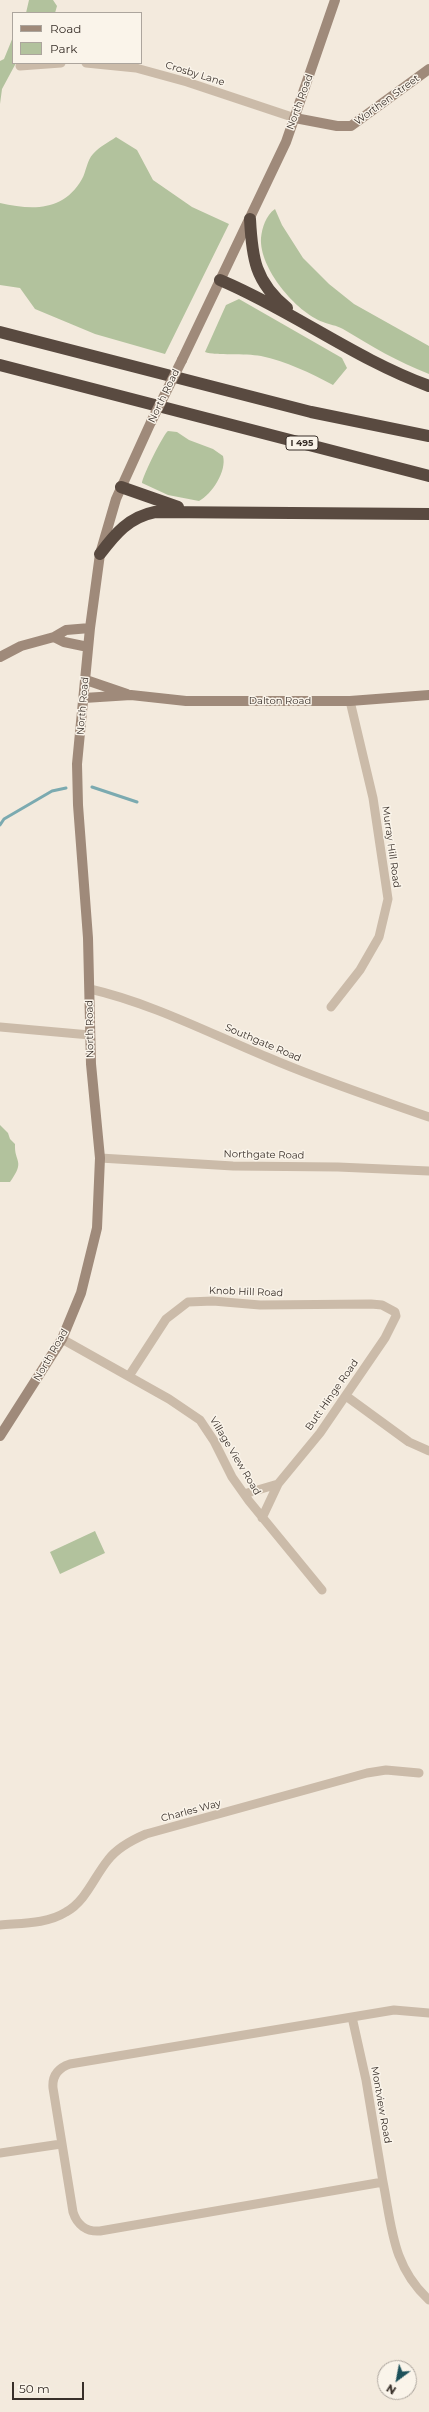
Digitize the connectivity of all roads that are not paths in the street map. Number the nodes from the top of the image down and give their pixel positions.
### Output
1 (335, 0) edge
2 (47, 64) edge
3 (94, 64) edge
4 (20, 66) dead end
5 (429, 69) edge
6 (296, 118) junction
7 (250, 219) junction
8 (220, 280) junction
9 (315, 329) junction
10 (0, 332) edge
11 (0, 365) edge
12 (429, 386) edge
13 (429, 436) edge
14 (429, 476) edge
15 (121, 487) junction
16 (192, 510) junction
17 (429, 514) edge
18 (100, 554) junction
19 (90, 628) junction
20 (54, 637) junction
21 (88, 648) junction
22 (0, 657) edge
23 (86, 680) junction
24 (131, 695) junction
25 (429, 695) edge
26 (84, 698) junction
27 (350, 701) junction
28 (90, 989) junction
29 (331, 1007) dead end
30 (0, 1027) edge
31 (90, 1035) junction
32 (429, 1117) edge
33 (100, 1158) junction
34 (429, 1171) edge
35 (396, 1313) joint
36 (62, 1339) junction
37 (129, 1376) junction
38 (346, 1396) junction
39 (0, 1436) edge
40 (429, 1451) edge
41 (278, 1484) junction
42 (244, 1494) junction
43 (262, 1518) junction
44 (322, 1590) dead end
45 (419, 1773) dead end
46 (0, 1925) edge
47 (429, 2013) edge
48 (352, 2017) junction
49 (62, 2144) junction
50 (0, 2153) edge
51 (384, 2182) junction
52 (429, 2300) edge

1 - 6 main road, North Road
2 - 4 street
3 - 6 street, Crosby Lane
5 - 6 main road, Worthen Street
6 - 7 main road, North Road
7 - 8 main road, North Road
7 - 9 highway
8 - 9 highway
8 - 15 main road, North Road, bridge
9 - 12 highway
10 - 13 highway
11 - 14 highway, I 495
15 - 16 highway
15 - 18 main road, North Road
16 - 17 highway
16 - 18 highway
18 - 19 main road, North Road
19 - 20 main road
19 - 21 main road, North Road
20 - 21 main road
20 - 22 main road
21 - 23 main road, North Road
23 - 24 main road, Dalton Road
23 - 26 main road, North Road
24 - 26 main road, Dalton Road
24 - 27 main road, Dalton Road
25 - 27 main road, Dalton Road
26 - 28 main road, North Road
27 - 29 street, Murray Hill Road
28 - 31 main road, North Road
28 - 32 street, Southgate Road
30 - 31 street
31 - 33 main road, North Road
33 - 34 street, Northgate Road
33 - 36 main road, North Road
35 - 37 street, Knob Hill Road
35 - 38 street, Butt Hinge Road
36 - 37 street, Village View Road
36 - 39 main road, North Road
37 - 42 street, Village View Road
38 - 40 street
38 - 41 street, Butt Hinge Road
41 - 42 street
41 - 43 street, Butt Hinge Road
42 - 43 street, Village View Road
43 - 44 street, Village View Road
45 - 46 street, Charles Way
47 - 48 street
48 - 49 street
48 - 51 street, Montview Road
49 - 50 street
49 - 51 street
51 - 52 street, Montview Road

